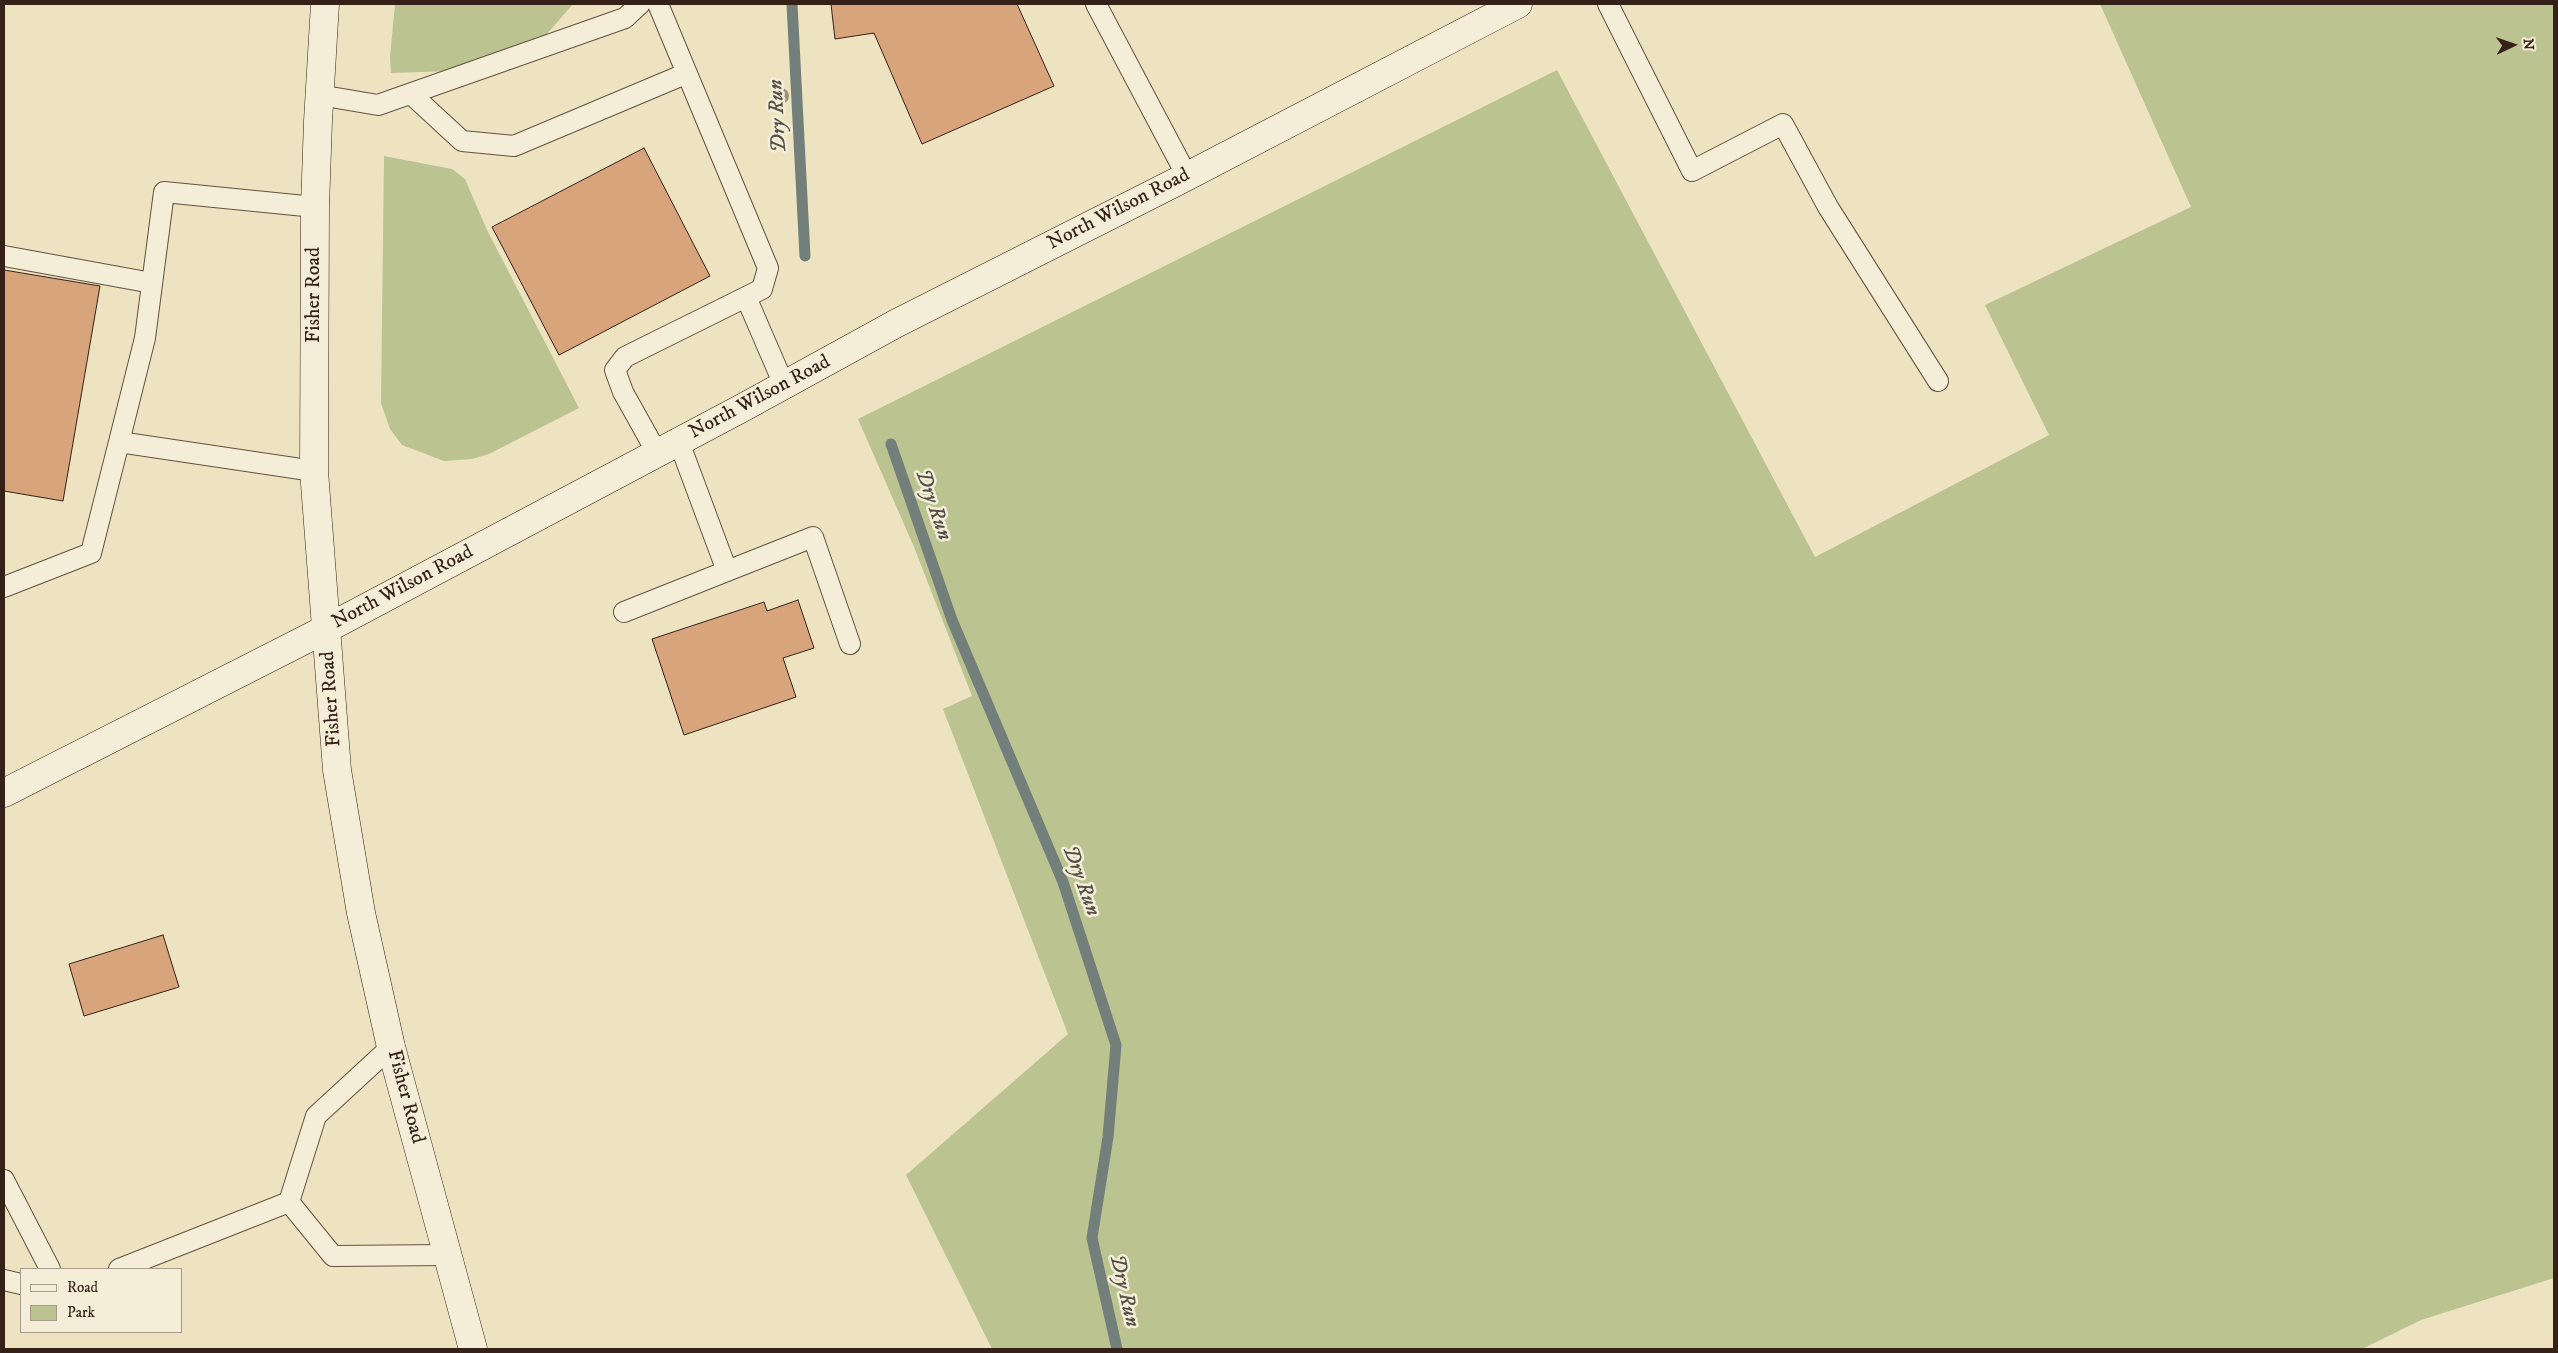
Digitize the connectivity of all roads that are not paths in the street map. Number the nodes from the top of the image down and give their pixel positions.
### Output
1 (325, 4) edge
2 (640, 4) edge
3 (658, 4) edge
4 (1096, 4) edge
5 (1518, 4) edge
6 (1608, 4) edge
7 (685, 74) junction
8 (411, 94) junction
9 (319, 96) junction
10 (1187, 176) junction
11 (316, 207) junction
12 (4, 256) edge
13 (152, 283) junction
14 (746, 297) junction
15 (1938, 381) dead end
16 (784, 385) junction
17 (119, 442) junction
18 (668, 448) junction
19 (314, 471) junction
20 (726, 571) junction
21 (4, 587) edge
22 (624, 612) dead end
23 (326, 629) junction
24 (850, 644) dead end
25 (4, 793) edge
26 (391, 1047) junction
27 (4, 1180) edge
28 (289, 1202) junction
29 (446, 1255) junction
30 (49, 1268) edge
31 (121, 1268) edge
32 (4, 1280) edge
33 (20, 1284) edge
34 (473, 1349) edge

1 - 9 main road, Fisher Road
2 - 8 lane
3 - 7 lane
4 - 10 lane
5 - 10 main road, North Wilson Road
6 - 15 lane
7 - 8 lane
7 - 14 lane
8 - 9 lane
9 - 11 main road, Fisher Road
10 - 16 main road, North Wilson Road
11 - 13 lane
11 - 19 main road, Fisher Road
12 - 13 lane
13 - 17 lane
14 - 16 lane
14 - 18 lane
16 - 18 main road, North Wilson Road
17 - 19 lane
17 - 21 lane
18 - 20 lane
18 - 23 main road, North Wilson Road
19 - 23 main road, Fisher Road
20 - 22 lane
20 - 24 lane
23 - 25 main road, North Wilson Road
23 - 26 main road, Fisher Road
26 - 28 lane
26 - 29 main road, Fisher Road
27 - 30 lane
28 - 29 lane
28 - 31 lane
29 - 34 main road, Fisher Road
32 - 33 lane

